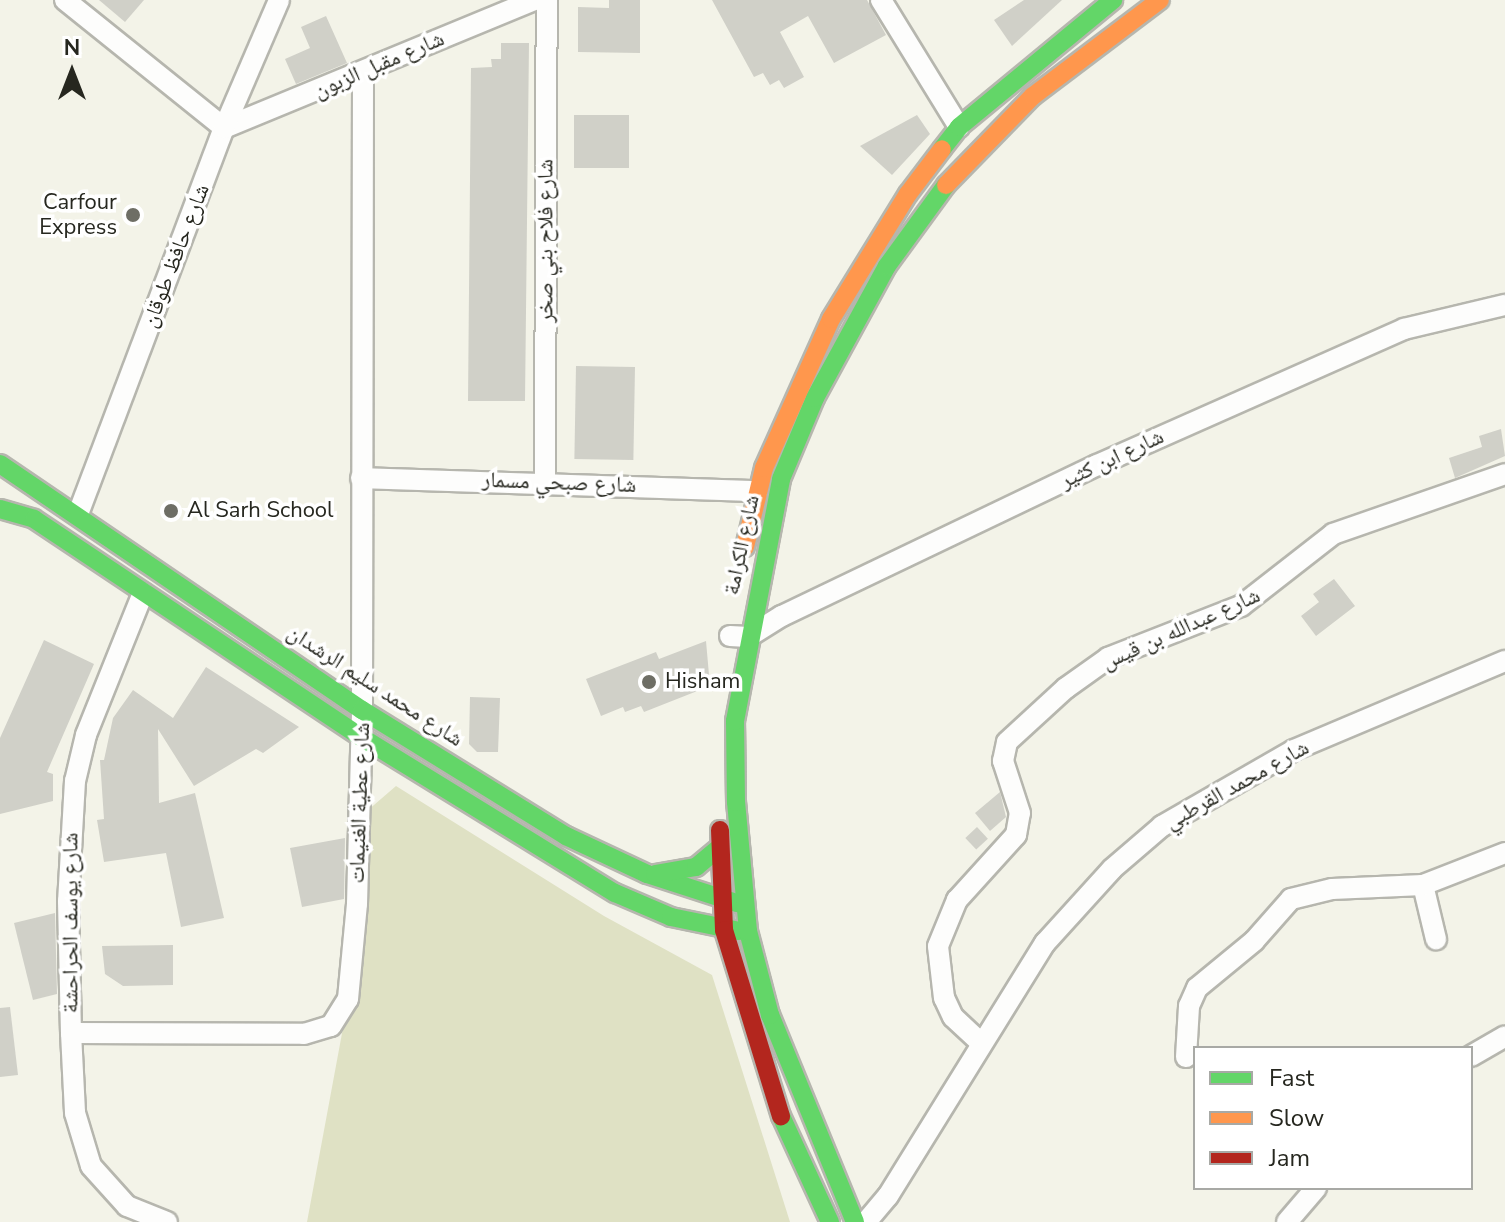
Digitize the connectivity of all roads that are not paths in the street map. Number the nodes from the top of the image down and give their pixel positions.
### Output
1 (65, 0) edge
2 (279, 0) edge
3 (534, 0) edge
4 (547, 0) edge
5 (881, 0) edge
6 (1160, 0) edge
7 (1106, 2) edge
8 (363, 73) junction
9 (959, 127) junction
10 (224, 128) junction
11 (1505, 305) edge
12 (0, 464) edge
13 (1505, 474) edge
14 (361, 478) junction
15 (545, 482) junction
16 (757, 491) junction
17 (0, 509) edge
18 (78, 514) junction
19 (740, 575) dead end
20 (143, 593) junction
21 (737, 631) junction
22 (1505, 661) edge
23 (362, 710) junction
24 (361, 737) junction
25 (720, 847) junction
26 (1505, 853) edge
27 (647, 874) junction
28 (1423, 885) junction
29 (723, 900) junction
30 (745, 905) junction
31 (671, 917) junction
32 (724, 930) junction
33 (748, 931) junction
34 (1436, 939) dead end
35 (737, 975) junction
36 (71, 1033) junction
37 (1505, 1036) edge
38 (981, 1043) junction
39 (1473, 1055) edge
40 (1186, 1057) dead end
41 (1314, 1190) edge
42 (167, 1222) edge
43 (830, 1222) edge
44 (855, 1222) edge
45 (866, 1222) edge
46 (1287, 1222) edge

1 - 10 street
2 - 10 street, شارع حافظ طوقان
3 - 8 street, شارع مقبل الزبون
4 - 15 street, شارع فلاح بني صخر
5 - 9 street
6 - 21 street, شارع الكرامة
7 - 9 street, شارع الكرامة
8 - 10 street, شارع مقبل الزبون
8 - 14 street, شارع عطية الغنيمات
9 - 16 street, شارع الكرامة
10 - 18 street, شارع حافظ طوقان
11 - 21 street, شارع ابن كثير
12 - 18 street, شارع محمد سليم الرشدان
13 - 38 street, شارع عبدالله بن قيس
14 - 15 street, شارع صبحي مسمار
14 - 23 street, شارع عطية الغنيمات
15 - 16 street, شارع صبحي مسمار
16 - 19 street, شارع الكرامة
17 - 20 street
18 - 23 street, شارع محمد سليم الرشدان
20 - 24 street
20 - 36 street, شارع يوسف الحراحشة
21 - 25 street, شارع الكرامة
21 - 30 street, شارع الكرامة
22 - 38 street, شارع محمد القرطبي
23 - 24 street, شارع عطية الغنيمات
23 - 27 street, شارع محمد سليم الرشدان
24 - 31 street
24 - 36 street, شارع عطية الغنيمات
25 - 27 street
25 - 29 street, شارع الكرامة
26 - 28 street
27 - 29 street, شارع محمد سليم الرشدان
28 - 34 street
28 - 40 street
29 - 30 street, شارع محمد سليم الرشدان
29 - 32 street, شارع الكرامة
30 - 33 street, شارع الكرامة
31 - 32 street
31 - 35 street
32 - 33 street
32 - 35 street, شارع الكرامة
33 - 44 street, شارع الكرامة
35 - 43 street, شارع الكرامة
36 - 42 street, شارع يوسف الحراحشة
37 - 39 street
38 - 45 street, شارع محمد القرطبي
41 - 46 street

